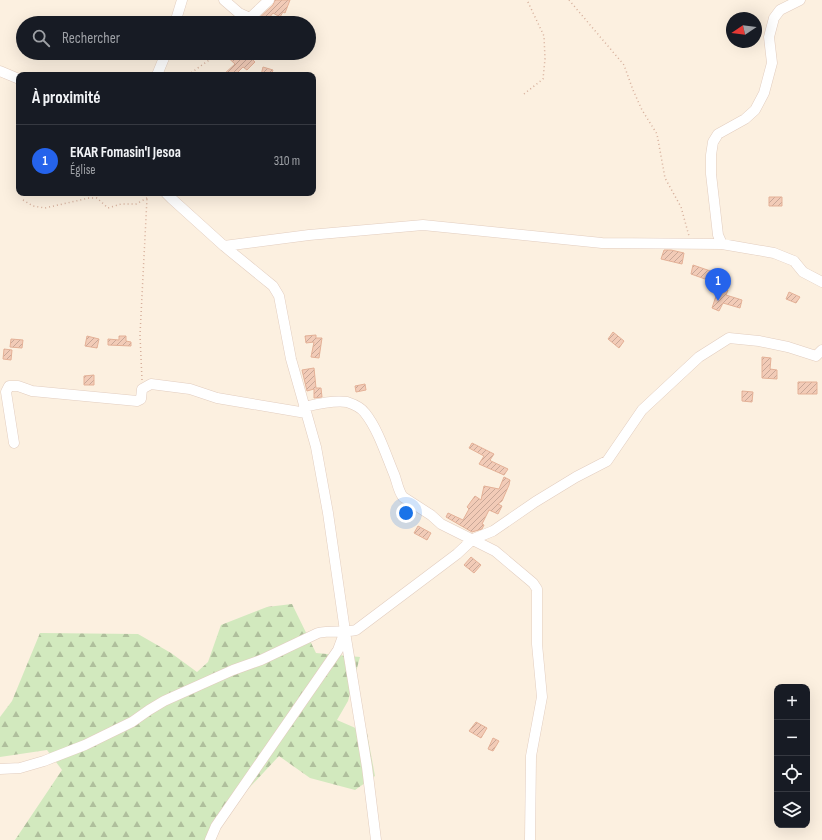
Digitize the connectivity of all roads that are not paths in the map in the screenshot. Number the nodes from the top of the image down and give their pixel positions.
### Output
1 (182, 0) edge
2 (224, 0) edge
3 (269, 0) edge
4 (800, 0) edge
5 (178, 16) edge
6 (246, 16) edge
7 (252, 16) edge
8 (163, 60) edge
9 (0, 71) edge
10 (158, 72) edge
11 (16, 78) edge
12 (169, 196) edge
13 (722, 244) junction
14 (224, 246) junction
15 (822, 282) edge
16 (822, 350) edge
17 (305, 410) junction
18 (14, 443) dead end
19 (473, 539) junction
20 (345, 631) junction
21 (0, 769) edge
22 (210, 840) edge
23 (376, 840) edge
24 (530, 840) edge

1 - 5 street
2 - 6 street
3 - 7 street
4 - 13 street
8 - 10 street
9 - 11 street
12 - 14 street
13 - 14 street
13 - 15 street
14 - 17 street
16 - 19 street
17 - 18 street
17 - 19 street
17 - 20 street
19 - 20 street
19 - 24 street
20 - 21 street
20 - 22 street
20 - 23 street

